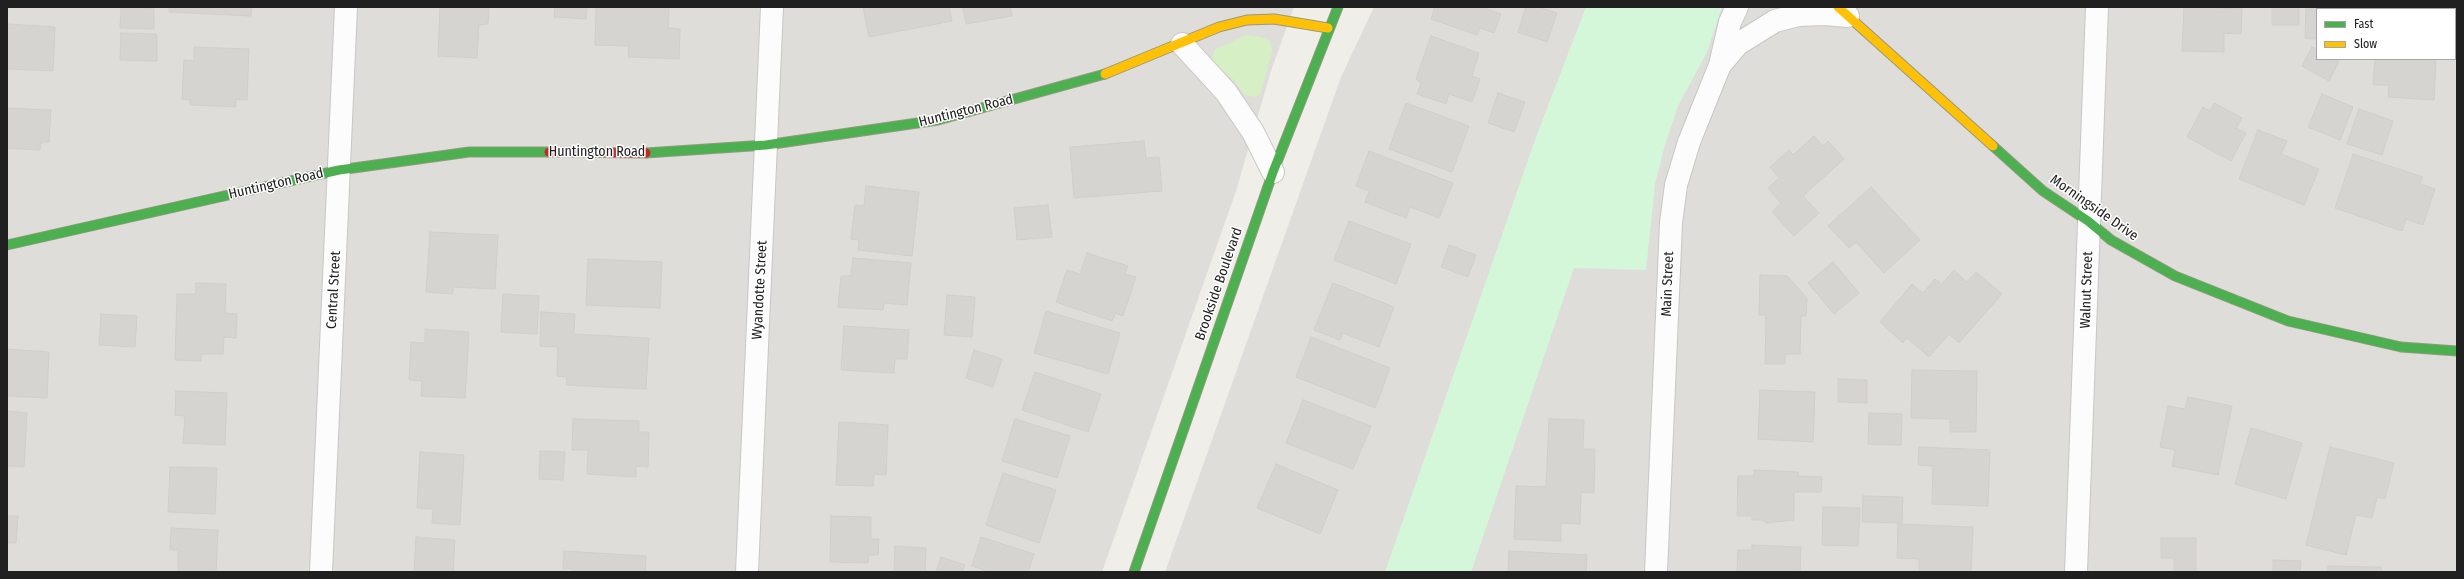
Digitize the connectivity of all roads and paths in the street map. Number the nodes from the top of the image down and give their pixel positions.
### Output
1 (346, 7) edge
2 (772, 7) edge
3 (1338, 7) edge
4 (1737, 7) edge
5 (2097, 7) edge
6 (1843, 12) edge
7 (1328, 28) junction
8 (1182, 44) junction
9 (1720, 65) junction
10 (766, 145) junction
11 (339, 170) junction
12 (1273, 172) junction
13 (2088, 221) junction
14 (7, 245) edge
15 (2457, 351) edge
16 (321, 572) edge
17 (747, 572) edge
18 (1134, 572) edge
19 (1656, 572) edge
20 (2076, 572) edge

1 - 11 street, Central Street
2 - 10 street, Wyandotte Street
3 - 7 street, Brookside Boulevard
4 - 9 street, Main Street
5 - 13 street, Walnut Street
6 - 9 street
6 - 13 street, Morningside Drive
7 - 8 street, Huntington Road
7 - 12 street, Brookside Boulevard
8 - 10 street, Huntington Road
8 - 12 street
9 - 19 street, Main Street
10 - 11 street, Huntington Road
10 - 17 street, Wyandotte Street
11 - 14 street, Huntington Road
11 - 16 street, Central Street
12 - 18 street, Brookside Boulevard
13 - 15 street, Morningside Drive
13 - 20 street, Walnut Street

